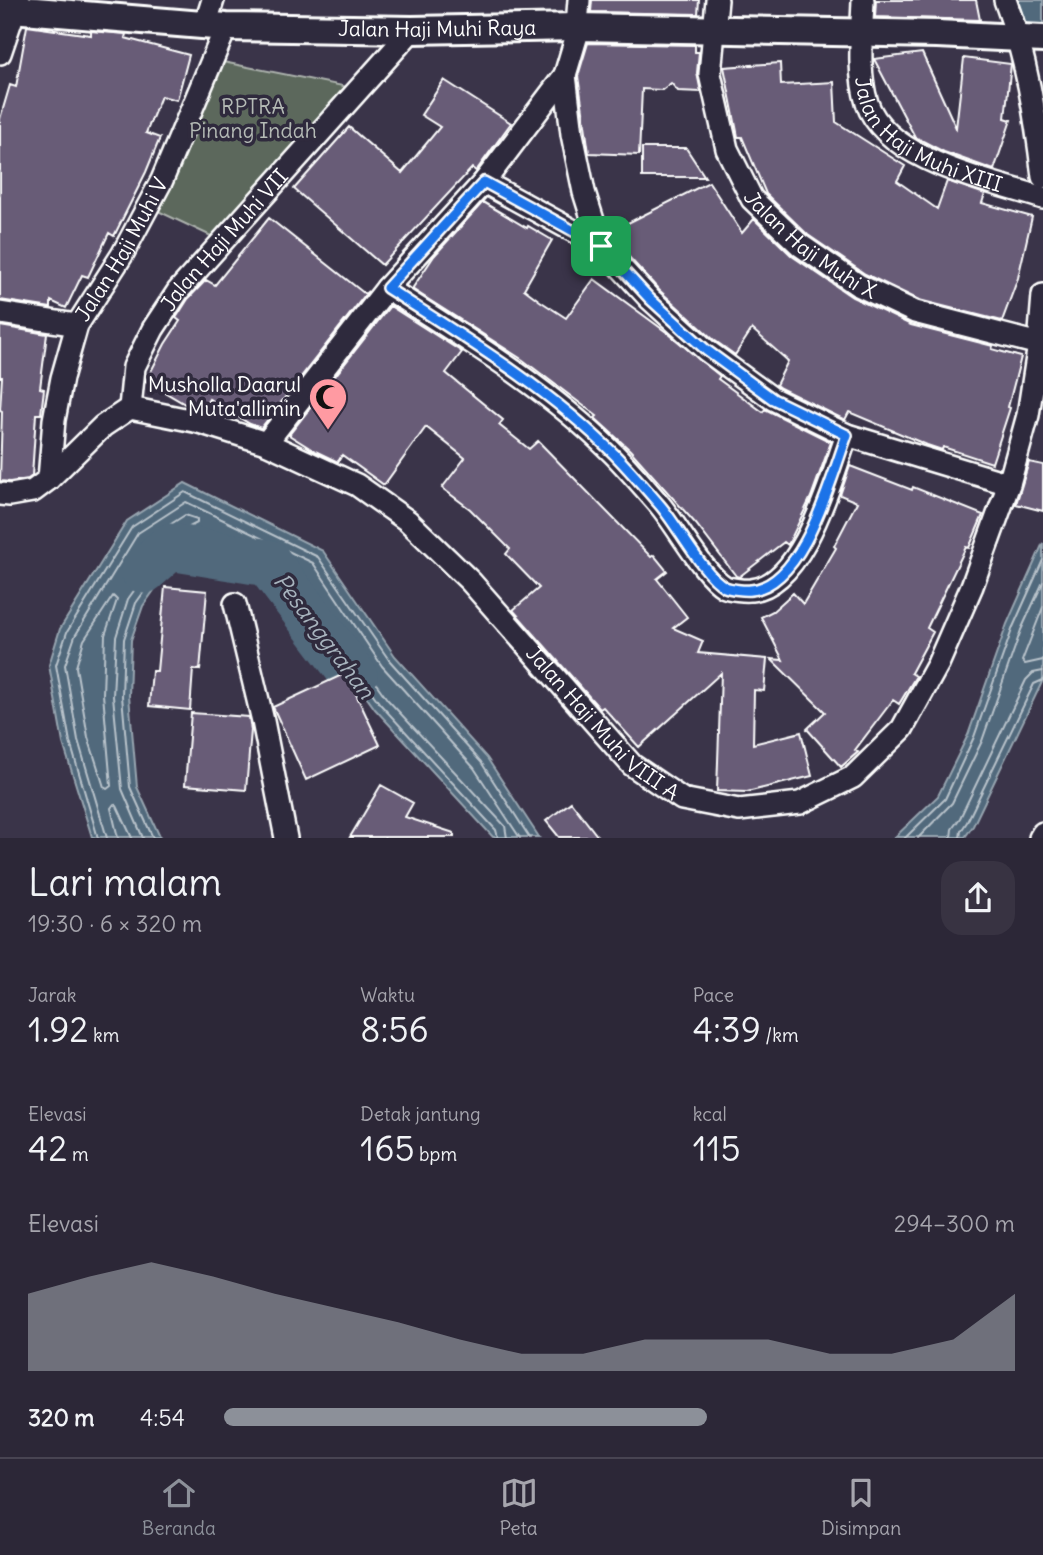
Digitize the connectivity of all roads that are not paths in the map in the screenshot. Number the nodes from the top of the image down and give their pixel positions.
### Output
1 (213, 0) edge
2 (579, 0) edge
3 (717, 0) edge
4 (863, 0) edge
5 (1005, 0) edge
6 (11, 5) edge
7 (216, 26) junction
8 (577, 27) junction
9 (713, 29) junction
10 (412, 30) junction
11 (861, 32) junction
12 (1031, 38) edge
13 (0, 53) edge
14 (565, 75) junction
15 (1043, 177) edge
16 (484, 182) junction
17 (1043, 198) edge
18 (601, 246) junction
19 (387, 288) junction
20 (1043, 295) edge
21 (0, 313) edge
22 (77, 325) junction
23 (1039, 344) junction
24 (130, 408) junction
25 (847, 435) junction
26 (266, 443) junction
27 (49, 479) junction
28 (1009, 484) junction
29 (0, 494) edge
30 (235, 604) dead end
31 (286, 838) edge

1 - 7 street, Jalan Haji Muhi V
2 - 8 street
3 - 9 street, Jalan Haji Muhi X
4 - 11 street, Jalan Haji Muhi XIII
5 - 12 street
6 - 7 street, Jalan Haji Muhi Raya
6 - 13 street
7 - 10 street, Jalan Haji Muhi Raya
7 - 22 street, Jalan Haji Muhi V
8 - 9 street, Jalan Haji Muhi Raya
8 - 10 street, Jalan Haji Muhi Raya
8 - 14 street
9 - 11 street, Jalan Haji Muhi Raya
9 - 23 street, Jalan Haji Muhi X
10 - 24 street, Jalan Haji Muhi VII
11 - 12 street, Jalan Haji Muhi Raya
11 - 17 street, Jalan Haji Muhi XIII
12 - 15 street
14 - 16 street
14 - 18 street
16 - 18 street
16 - 19 street
18 - 25 street
19 - 25 street
19 - 26 street
20 - 23 street, Jalan Haji Muhi VIII A
21 - 22 street
22 - 27 street, Jalan Haji Muhi V
23 - 28 street, Jalan Haji Muhi VIII A
24 - 26 street, Jalan Haji Muhi VIII A
24 - 27 street
25 - 28 street
26 - 28 street, Jalan Haji Muhi VIII A
27 - 29 street
30 - 31 street

